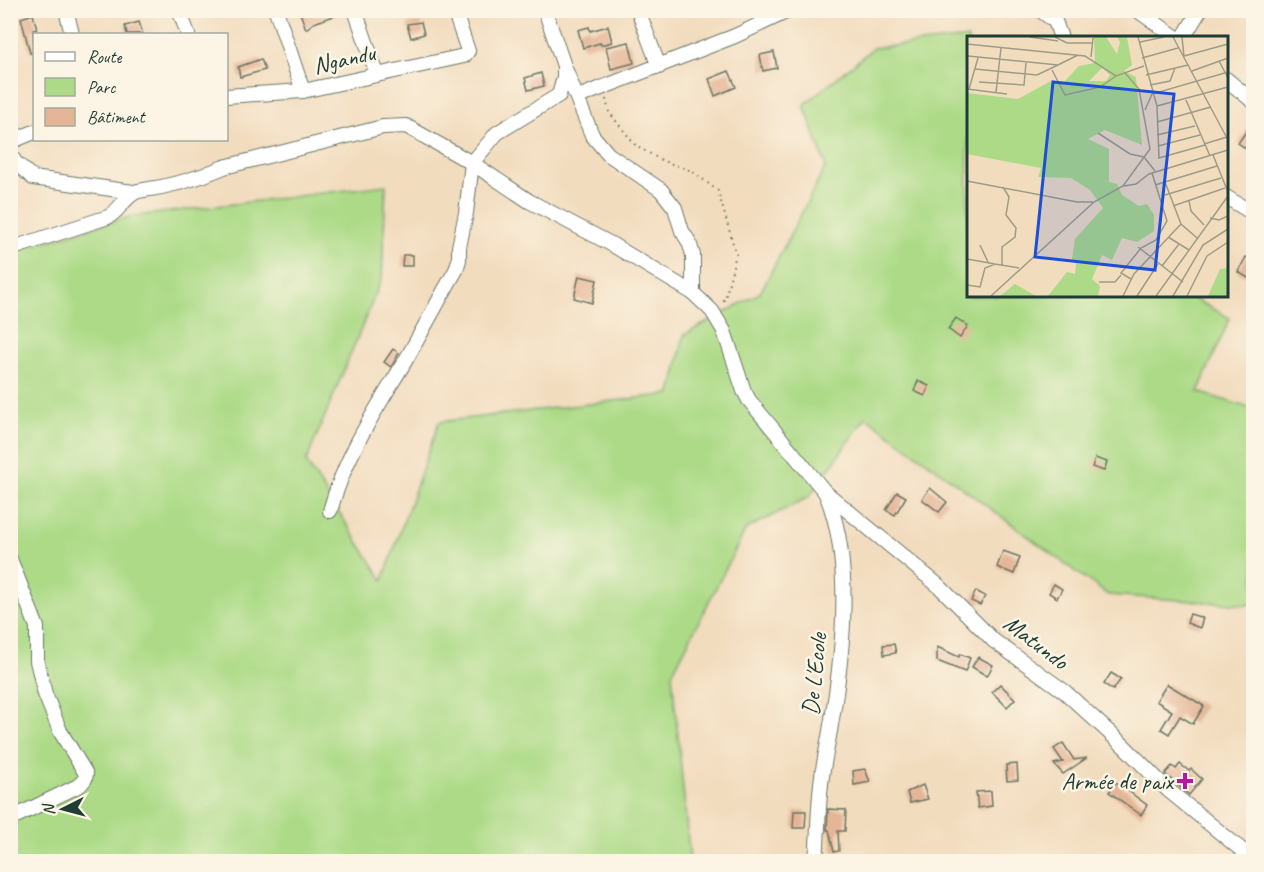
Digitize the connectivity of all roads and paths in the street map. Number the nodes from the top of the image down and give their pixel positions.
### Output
1 (66, 10) edge
2 (179, 10) edge
3 (276, 10) edge
4 (355, 10) edge
5 (454, 10) edge
6 (545, 10) edge
7 (638, 10) edge
8 (790, 10) edge
9 (1040, 10) edge
10 (1137, 10) edge
11 (1200, 10) edge
12 (72, 33) edge
13 (188, 33) edge
14 (1060, 36) edge
15 (1174, 36) edge
16 (1184, 36) edge
17 (564, 66) junction
18 (658, 67) junction
19 (377, 74) junction
20 (1228, 80) edge
21 (603, 88) junction
22 (303, 91) junction
23 (228, 96) edge
24 (578, 97) junction
25 (1254, 102) edge
26 (33, 132) edge
27 (10, 142) edge
28 (10, 153) edge
29 (472, 163) junction
30 (133, 192) junction
31 (1228, 198) edge
32 (1254, 214) edge
33 (10, 249) edge
34 (693, 293) junction
35 (712, 311) junction
36 (825, 492) junction
37 (330, 511) dead end
38 (10, 560) edge
39 (10, 819) edge
40 (1254, 860) edge
41 (816, 861) edge

1 - 12 street
2 - 13 street
3 - 22 street
4 - 19 street
5 - 19 street, Ngandu
6 - 17 street
7 - 18 street
8 - 18 street
9 - 14 street
10 - 15 street
11 - 16 street
17 - 24 street
17 - 29 street
18 - 21 street
19 - 22 street, Ngandu
20 - 25 street
21 - 24 street
21 - 35 path
22 - 23 street, Ngandu
24 - 34 street
26 - 27 street
28 - 30 street, Matundo
29 - 30 street, Matundo
29 - 34 street, Matundo
29 - 37 street
30 - 33 street
31 - 32 street
34 - 35 street, Matundo
35 - 36 street, Matundo
36 - 40 street, Matundo
36 - 41 street, De L'Ecole
38 - 39 street

